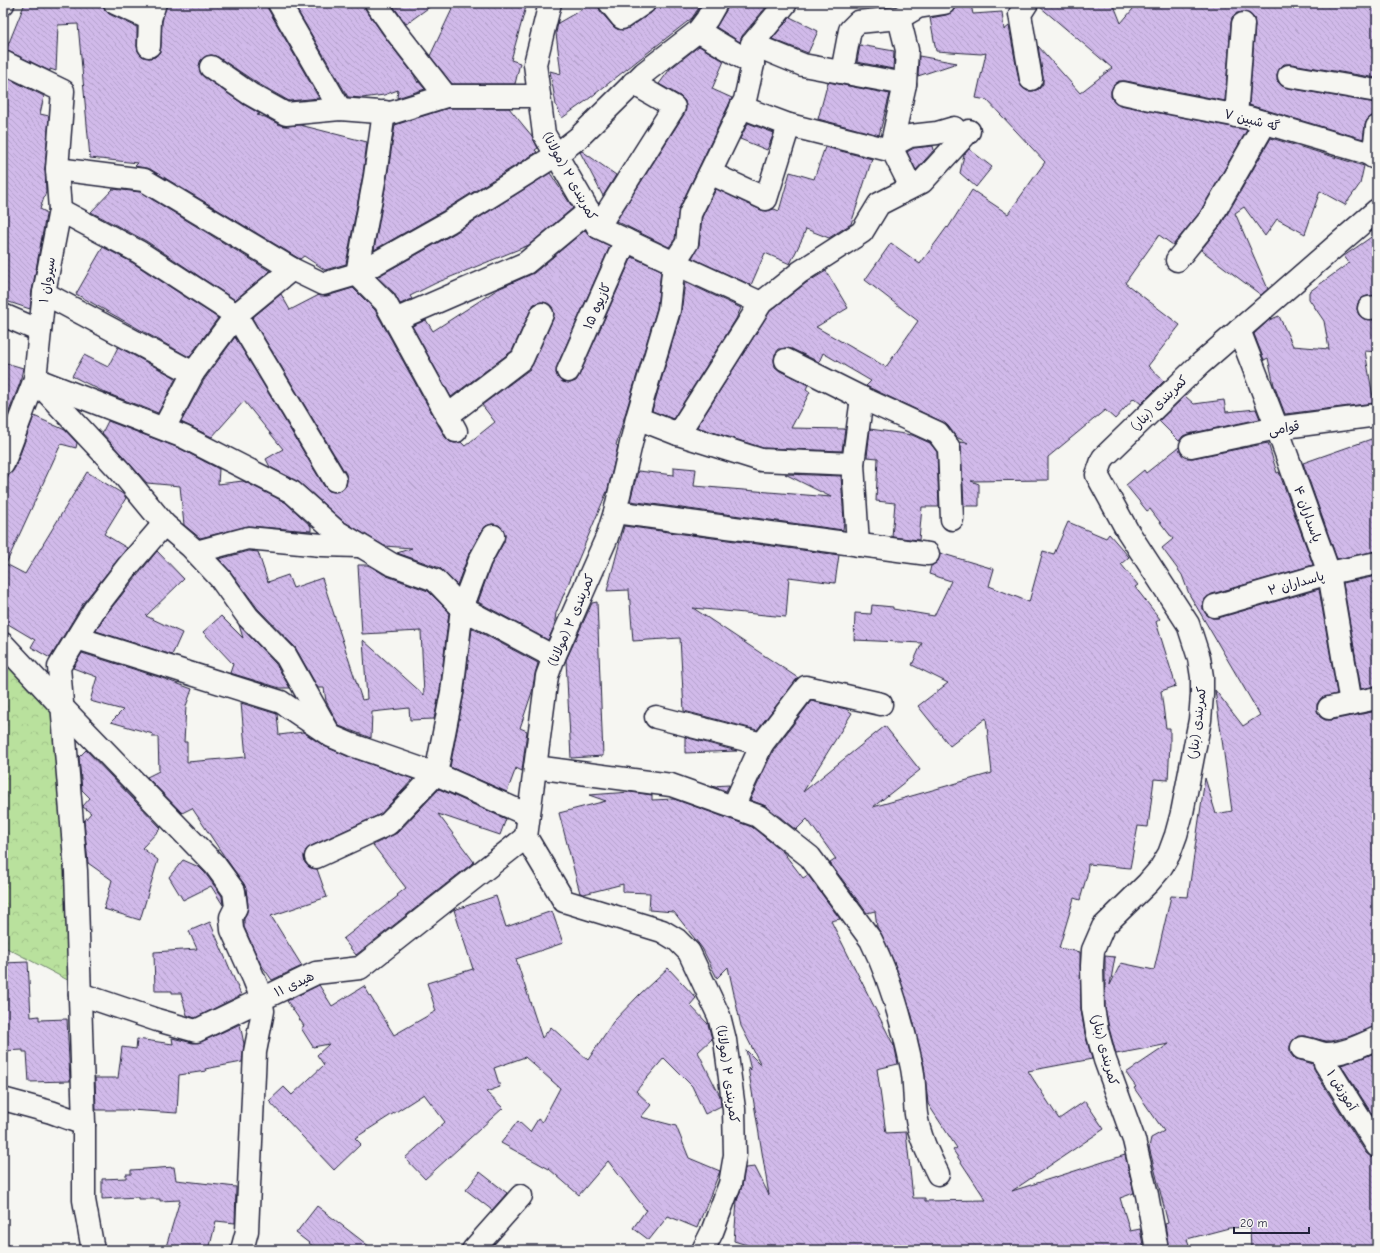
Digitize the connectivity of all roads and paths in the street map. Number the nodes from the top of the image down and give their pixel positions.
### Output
1 (115, 3) edge
2 (279, 3) edge
3 (376, 3) edge
4 (610, 3) edge
5 (644, 3) edge
6 (716, 3) edge
7 (786, 3) edge
8 (944, 3) edge
9 (1027, 3) edge
10 (552, 4) edge
11 (153, 11) edge
12 (899, 18) junction
13 (1243, 24) dead end
14 (698, 30) junction
15 (148, 46) dead end
16 (752, 54) junction
17 (3, 62) edge
18 (211, 67) dead end
19 (842, 72) junction
20 (1289, 76) dead end
21 (1031, 79) dead end
22 (632, 83) junction
23 (905, 84) junction
24 (1377, 91) edge
25 (1123, 93) dead end
26 (446, 96) junction
27 (539, 96) junction
28 (741, 107) junction
29 (340, 109) junction
30 (384, 112) junction
31 (1236, 116) junction
32 (1263, 122) junction
33 (788, 125) junction
34 (1377, 127) edge
35 (891, 147) junction
36 (556, 155) junction
37 (1375, 158) edge
38 (57, 169) junction
39 (710, 173) junction
40 (911, 187) junction
41 (60, 210) junction
42 (1377, 210) edge
43 (594, 219) junction
44 (626, 240) junction
45 (1177, 260) dead end
46 (674, 263) junction
47 (292, 269) junction
48 (357, 274) junction
49 (44, 293) junction
50 (761, 303) junction
51 (542, 314) dead end
52 (3, 315) edge
53 (236, 315) junction
54 (395, 320) junction
55 (1239, 330) junction
56 (40, 331) junction
57 (786, 360) dead end
58 (568, 371) dead end
59 (193, 373) junction
60 (35, 379) junction
61 (862, 398) junction
62 (1377, 415) edge
63 (637, 418) junction
64 (164, 428) junction
65 (1278, 428) junction
66 (678, 434) junction
67 (1191, 446) dead end
68 (3, 464) edge
69 (853, 464) junction
70 (335, 480) dead end
71 (615, 512) junction
72 (952, 519) dead end
73 (164, 524) junction
74 (493, 536) dead end
75 (858, 545) junction
76 (360, 546) junction
77 (196, 552) junction
78 (928, 554) dead end
79 (1377, 563) edge
80 (1329, 573) junction
81 (1215, 606) dead end
82 (462, 608) junction
83 (76, 638) junction
84 (3, 644) edge
85 (554, 657) junction
86 (1377, 698) edge
87 (881, 704) dead end
88 (1351, 704) junction
89 (62, 707) junction
90 (1329, 708) dead end
91 (656, 717) dead end
92 (331, 736) junction
93 (762, 744) junction
94 (535, 767) junction
95 (436, 774) junction
96 (734, 807) junction
97 (528, 815) junction
98 (526, 836) junction
99 (316, 857) dead end
100 (80, 994) junction
101 (260, 1000) junction
102 (1377, 1038) edge
103 (1302, 1048) dead end
104 (1326, 1054) junction
105 (3, 1099) edge
106 (84, 1124) junction
107 (1377, 1146) edge
108 (938, 1174) dead end
109 (521, 1196) dead end
110 (93, 1250) edge
111 (242, 1250) edge
112 (473, 1250) edge
113 (703, 1250) edge
114 (1157, 1250) edge

1 - 11 street
2 - 29 street
3 - 26 street
4 - 5 street
6 - 14 street
7 - 16 street
8 - 12 street
9 - 21 street
10 - 27 street, کمربندی ۲ (مولانا)
11 - 15 street
12 - 19 street
12 - 23 street
13 - 31 street
14 - 16 street
14 - 22 street
16 - 19 street
16 - 28 street
17 - 38 street, سیروان ۱
18 - 29 street
19 - 23 street
20 - 24 street
22 - 36 street
22 - 43 street
23 - 35 street
25 - 31 street, گه شبین ۷
26 - 27 street
26 - 30 street
27 - 36 street, کمربندی ۲ (مولانا)
28 - 33 street
28 - 39 street
29 - 30 street
30 - 48 street
31 - 32 street, گه شبین ۷
32 - 37 street, گه شبین ۷
32 - 45 street
33 - 35 street
33 - 39 street
34 - 37 street
35 - 40 street
35 - 40 street
36 - 43 street, کمربندی ۲ (مولانا)
36 - 48 street
38 - 41 street, سیروان ۱
38 - 47 street
39 - 46 street
40 - 50 street
41 - 49 street, سیروان ۱
41 - 53 street
42 - 55 street, کمربندی (بنار)
43 - 44 street, کمربندی ۲ (مولانا)
43 - 54 street
44 - 46 street, کمربندی ۲ (مولانا)
44 - 58 street, کازیوه ۱۵
46 - 50 street
46 - 63 street, کمربندی ۲ (مولانا)
47 - 48 street
47 - 53 street
48 - 54 street
49 - 56 street, سیروان ۱
49 - 59 street
50 - 66 street
51 - 54 street
52 - 56 street
53 - 59 street
53 - 70 street
55 - 65 street, پاسداران ۴
55 - 114 street, کمربندی (بنار)
56 - 60 street, سیروان ۱
57 - 61 street
59 - 64 street
60 - 64 street
60 - 68 street, سیروان ۱
60 - 73 street
61 - 69 street
61 - 72 street
62 - 65 street, قوامی
63 - 66 street
63 - 71 street, کمربندی ۲ (مولانا)
64 - 76 street
65 - 67 street, قوامی
65 - 80 street, پاسداران ۴
66 - 69 street
69 - 75 street
71 - 75 street
71 - 85 street, کمربندی ۲ (مولانا)
73 - 77 street
73 - 83 street
74 - 82 street
75 - 78 street
76 - 77 street
76 - 82 street
77 - 92 street
79 - 80 street, پاسداران ۲
80 - 81 street, پاسداران ۲
80 - 88 street, پاسداران ۴
82 - 85 street
82 - 95 street
83 - 89 street
83 - 92 street
84 - 89 street
85 - 94 street, کمربندی ۲ (مولانا)
86 - 88 street
87 - 93 street
88 - 90 street
89 - 100 street
89 - 101 street
91 - 93 street
92 - 95 street
93 - 96 street
94 - 96 street
94 - 97 street, کمربندی ۲ (مولانا)
95 - 97 street
95 - 99 street
96 - 108 street
97 - 98 street, کمربندی ۲ (مولانا)
98 - 101 street, هیدی ۱۱
98 - 113 street, کمربندی ۲ (مولانا)
100 - 101 street, هیدی ۱۱
100 - 106 street
101 - 111 street
102 - 104 street
103 - 104 street
104 - 107 street, آموزش ۱
105 - 106 street
106 - 110 street
109 - 112 street

